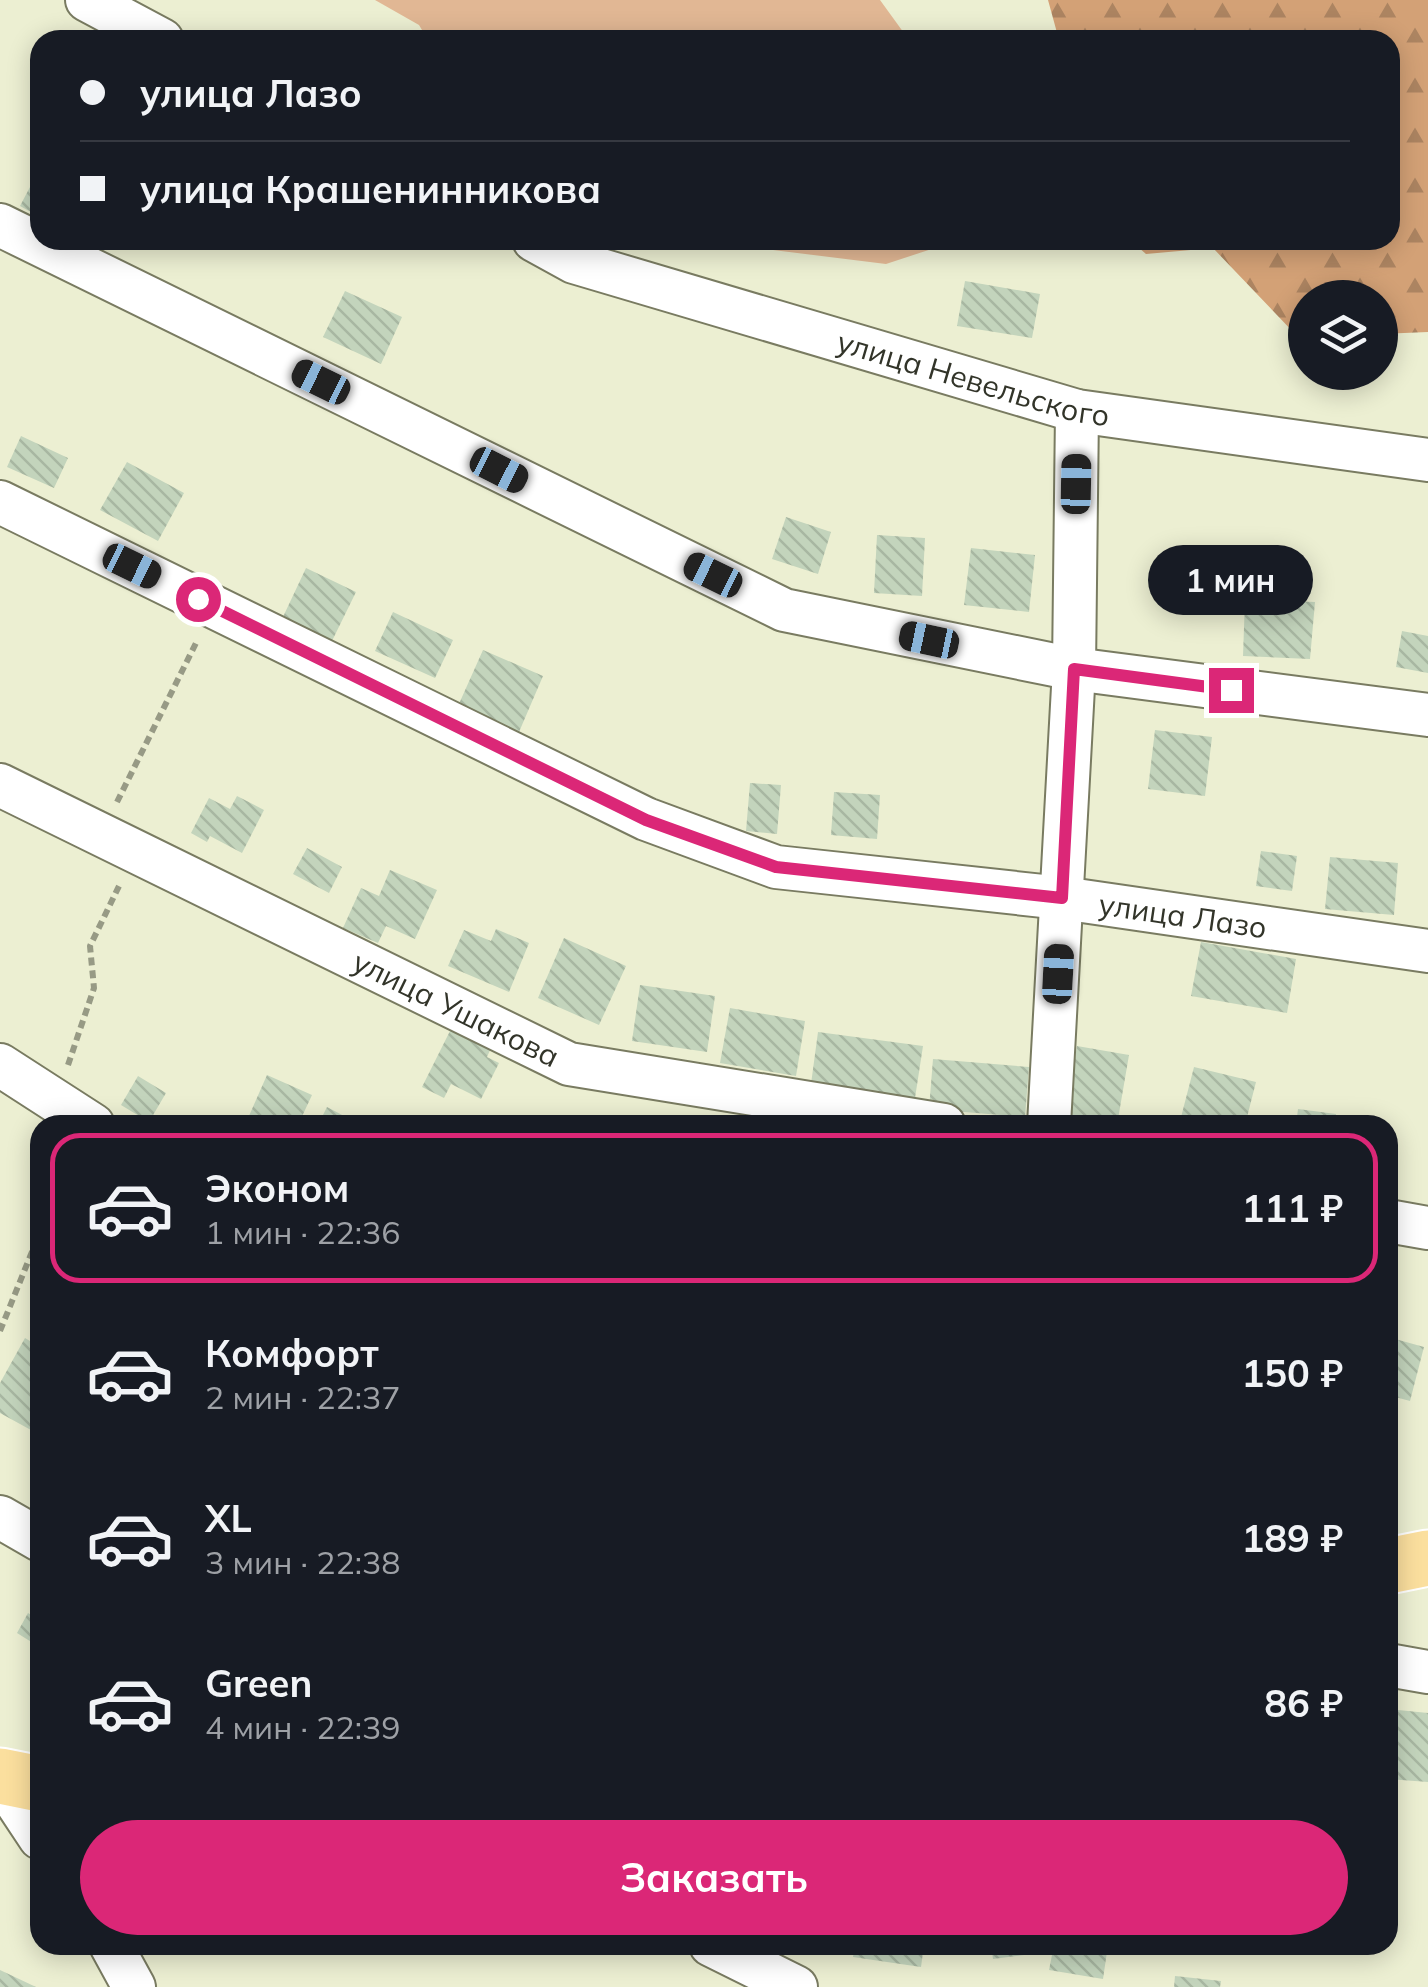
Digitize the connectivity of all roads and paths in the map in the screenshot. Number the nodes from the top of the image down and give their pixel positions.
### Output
1 (88, 0) edge
2 (144, 30) edge
3 (0, 224) edge
4 (30, 239) edge
5 (53, 250) edge
6 (552, 250) edge
7 (1078, 411) junction
8 (1428, 460) edge
9 (0, 502) edge
10 (214, 606) junction
11 (1074, 669) junction
12 (1428, 715) edge
13 (0, 785) edge
14 (118, 843) junction
15 (1062, 898) junction
16 (1428, 951) edge
17 (0, 1065) edge
18 (58, 1102) junction
19 (78, 1115) edge
20 (883, 1115) edge
21 (1051, 1115) edge
22 (1398, 1223) edge
23 (1428, 1228) edge
24 (30, 1257) edge
25 (0, 1332) edge
26 (0, 1517) edge
27 (30, 1534) edge
28 (1398, 1667) edge
29 (1428, 1672) edge
30 (0, 1777) edge
31 (30, 1782) edge
32 (30, 1823) edge
33 (116, 1955) edge
34 (731, 1955) edge
35 (134, 1987) edge
36 (796, 1987) edge

1 - 2 street
3 - 4 street
5 - 11 street
6 - 7 street, улица Невельского
7 - 8 street, улица Невельского
7 - 11 street
9 - 10 street, улица Лазо
10 - 14 path
10 - 15 street, улица Лазо
11 - 12 street
11 - 15 street
13 - 14 street, улица Ушакова
14 - 18 path
14 - 20 street, улица Ушакова
15 - 16 street, улица Лазо
15 - 21 street
17 - 18 street
18 - 19 street
22 - 23 street
24 - 25 path
26 - 27 street
28 - 29 street
30 - 31 main road
30 - 32 street
33 - 35 street
34 - 36 street

